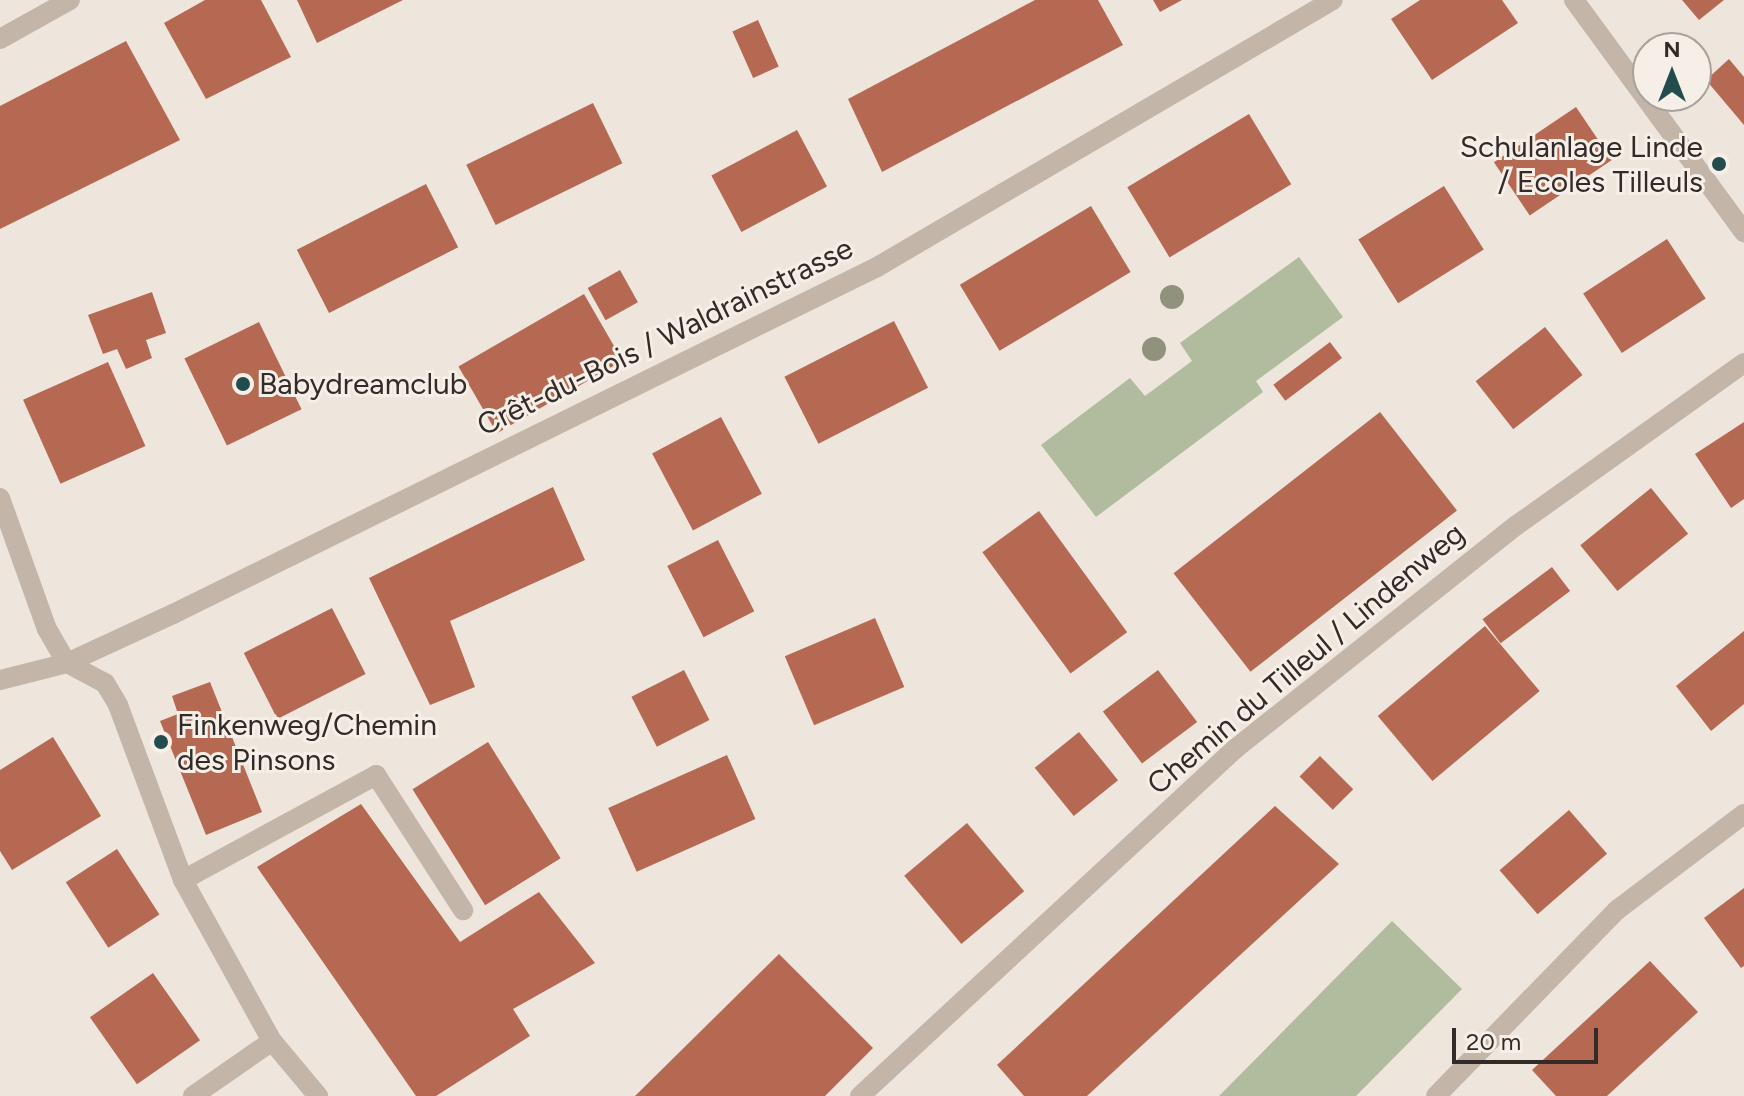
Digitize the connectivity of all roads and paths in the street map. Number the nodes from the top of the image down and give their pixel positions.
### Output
1 (70, 0) edge
2 (1333, 0) edge
3 (1574, 0) edge
4 (0, 39) edge
5 (1744, 232) edge
6 (1744, 363) edge
7 (0, 498) edge
8 (67, 663) junction
9 (0, 680) edge
10 (1744, 814) edge
11 (183, 880) junction
12 (463, 910) dead end
13 (272, 1041) junction
14 (193, 1096) edge
15 (318, 1096) edge
16 (860, 1096) edge
17 (1436, 1096) edge

1 - 4 street
2 - 8 street, Crêt-du-Bois / Waldrainstrasse
3 - 5 street
6 - 16 street, Chemin du Tilleul / Lindenweg
7 - 8 street
8 - 9 street, Crêt-du-Bois / Waldrainstrasse
8 - 11 street
10 - 17 street
11 - 12 street
11 - 13 street
13 - 14 street
13 - 15 street

